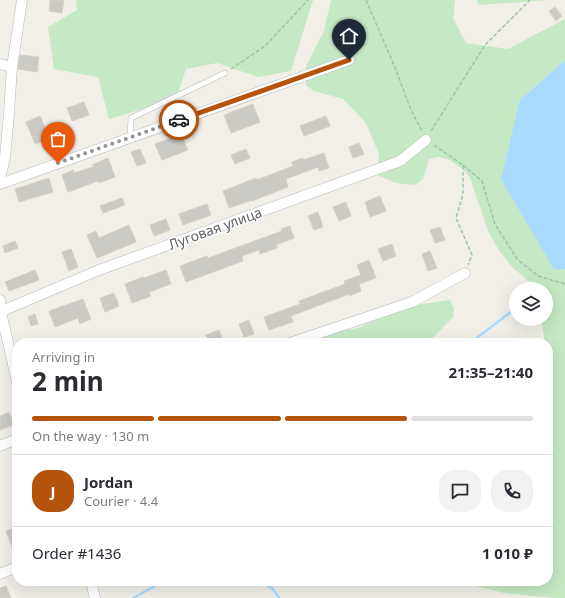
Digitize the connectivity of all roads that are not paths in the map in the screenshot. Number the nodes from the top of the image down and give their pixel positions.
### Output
1 (22, 0) edge
2 (349, 60) dead end
3 (0, 64) edge
4 (12, 67) junction
5 (225, 73) road end
6 (130, 138) junction
7 (426, 140) road end
8 (0, 179) edge
9 (0, 184) edge
10 (465, 273) road end
11 (0, 300) edge
12 (1, 312) edge
13 (305, 338) edge
14 (12, 360) edge
15 (12, 441) edge
16 (0, 446) edge
17 (12, 569) edge
18 (0, 574) edge
19 (92, 586) edge
20 (95, 598) edge

1 - 4 street
2 - 6 street
3 - 4 street
4 - 8 street
5 - 6 lane
6 - 9 street
7 - 12 street, Луговая улица
10 - 13 street
11 - 12 street
12 - 14 street
15 - 16 street
17 - 18 street
19 - 20 street

